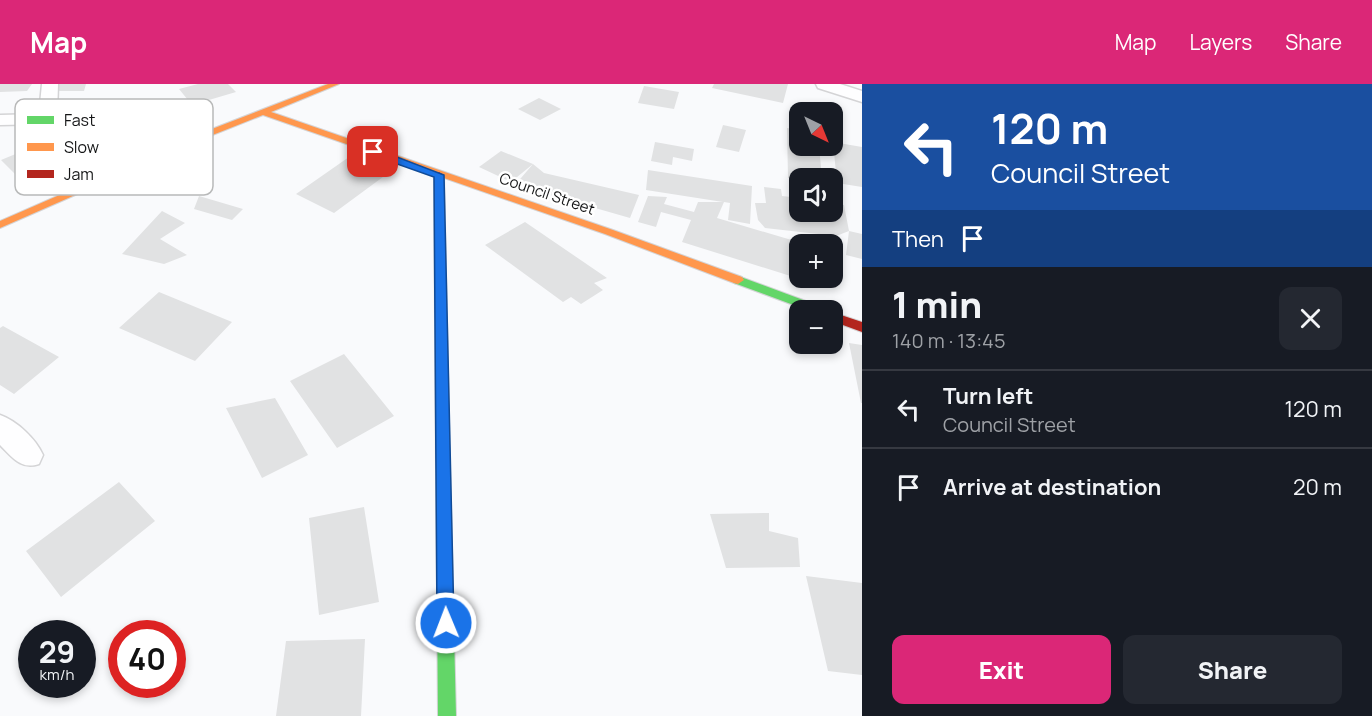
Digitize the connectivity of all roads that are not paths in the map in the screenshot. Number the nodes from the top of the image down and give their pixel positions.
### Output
1 (50, 84) edge
2 (335, 84) edge
3 (824, 84) edge
4 (862, 97) edge
5 (49, 99) edge
6 (263, 112) junction
7 (0, 120) edge
8 (15, 120) edge
9 (213, 132) edge
10 (439, 175) junction
11 (68, 195) edge
12 (0, 225) edge
13 (791, 300) edge
14 (843, 320) edge
15 (862, 327) edge
16 (0, 427) edge
17 (29, 454) dead end
18 (447, 716) edge

1 - 5 street
2 - 6 main road
3 - 4 street
6 - 9 main road
6 - 10 main road, Council Street
7 - 8 street
10 - 13 main road, Council Street
10 - 18 main road
11 - 12 main road
14 - 15 main road
16 - 17 street

